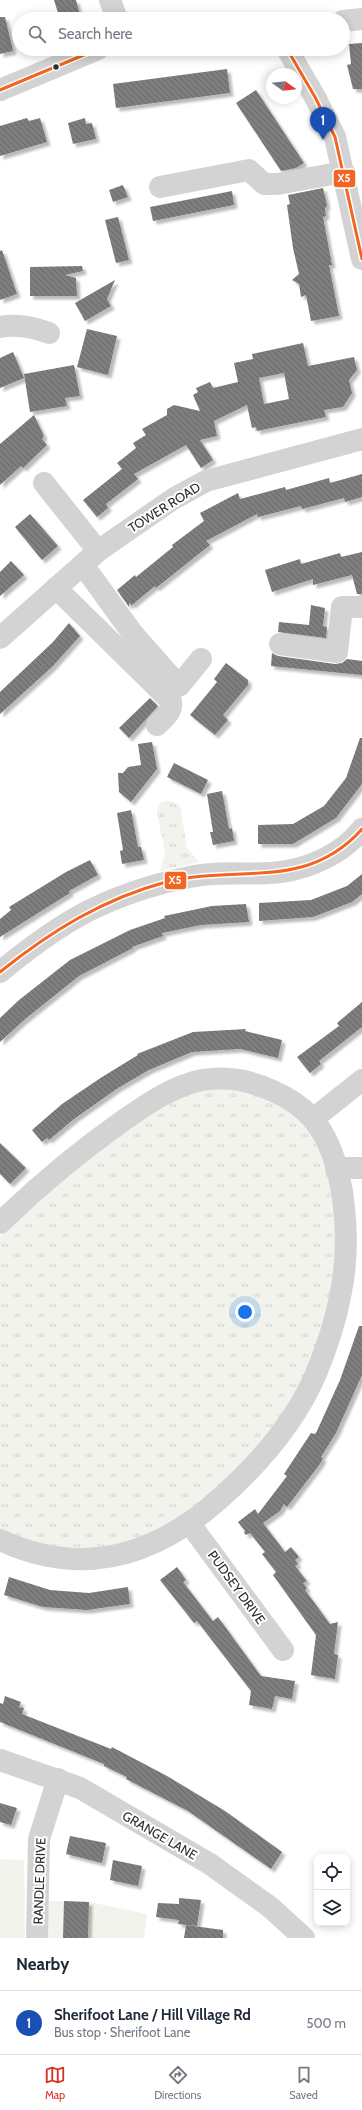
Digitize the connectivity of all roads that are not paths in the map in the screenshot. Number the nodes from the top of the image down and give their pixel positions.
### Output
1 (110, 0) edge
2 (114, 12) edge
3 (362, 19) edge
4 (350, 20) edge
5 (81, 56) edge
6 (291, 56) edge
7 (0, 90) edge
8 (344, 172) junction
9 (160, 187) dead end
10 (362, 259) edge
11 (0, 327) edge
12 (49, 334) dead end
13 (362, 439) edge
14 (44, 483) dead end
15 (90, 558) junction
16 (56, 588) junction
17 (352, 607) edge
18 (0, 638) edge
19 (280, 644) dead end
20 (201, 659) dead end
21 (157, 725) dead end
22 (362, 829) edge
23 (0, 972) edge
24 (362, 1080) edge
25 (312, 1119) junction
26 (336, 1168) junction
27 (362, 1168) edge
28 (1, 1222) edge
29 (190, 1524) junction
30 (0, 1540) edge
31 (283, 1650) dead end
32 (0, 1760) edge
33 (58, 1779) junction
34 (37, 1938) edge
35 (304, 1938) edge

1 - 2 street
3 - 4 street
5 - 7 street
6 - 8 street
8 - 9 street
8 - 10 street
11 - 12 street
13 - 15 street, TOWER ROAD
14 - 15 street
15 - 16 street, TOWER ROAD
15 - 20 street
16 - 18 street, TOWER ROAD
16 - 21 street
17 - 19 street
22 - 23 street
24 - 25 street
25 - 26 street
25 - 28 street
26 - 27 street
26 - 29 street
29 - 30 street
29 - 31 street, PUDSEY DRIVE
32 - 33 street, GRANGE LANE
33 - 34 street, RANDLE DRIVE
33 - 35 street, GRANGE LANE

